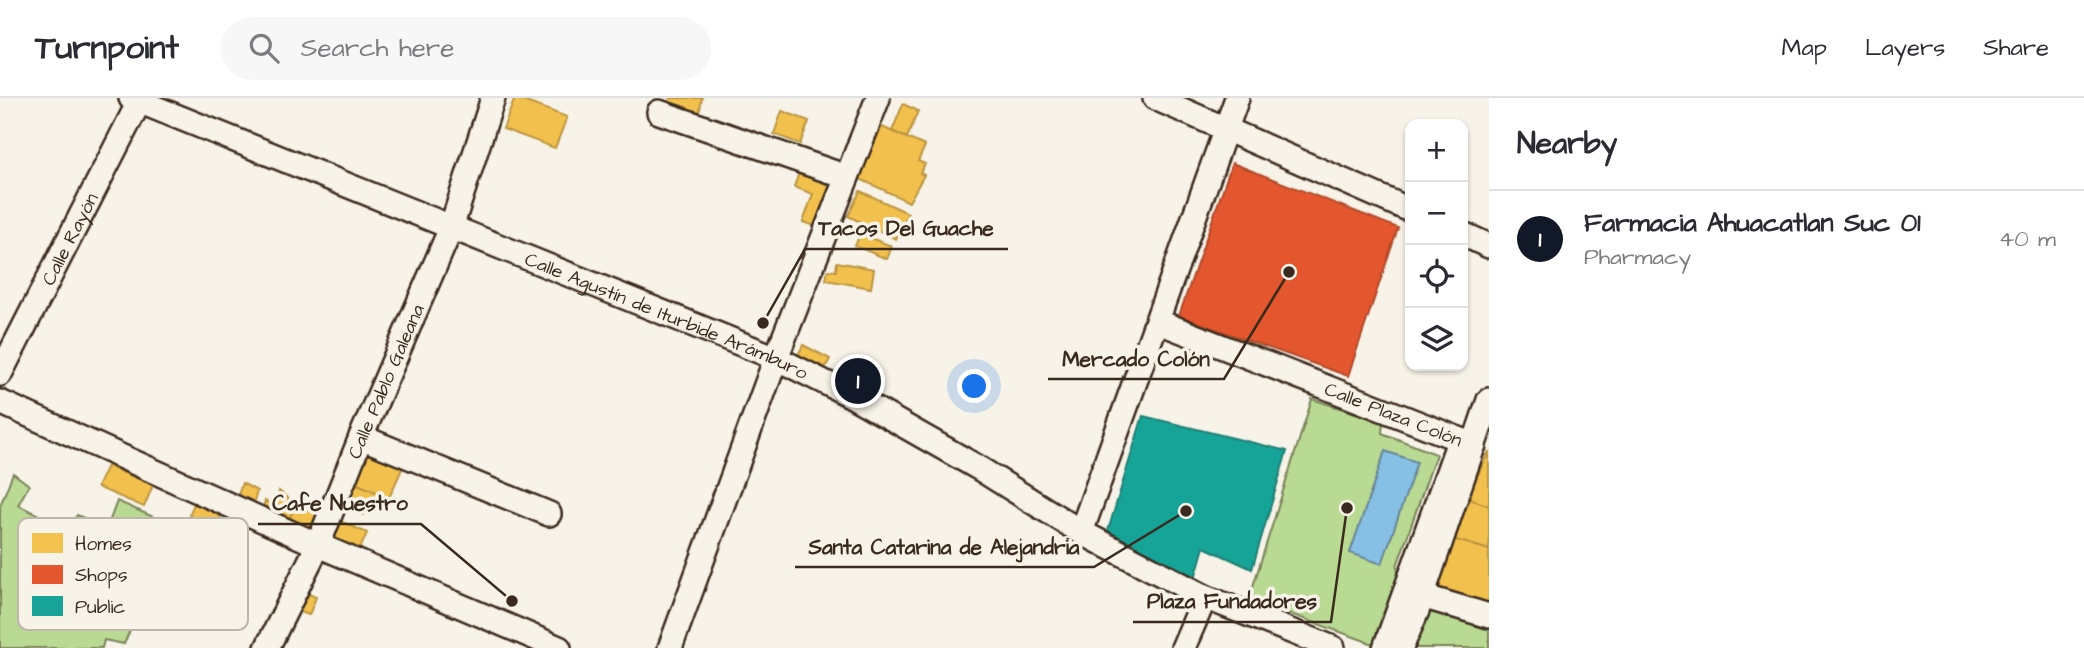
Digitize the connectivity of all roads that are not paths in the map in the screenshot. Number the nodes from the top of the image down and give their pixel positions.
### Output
1 (493, 98) edge
2 (878, 98) edge
3 (1155, 98) edge
4 (1237, 98) edge
5 (135, 100) edge
6 (659, 112) dead end
7 (1227, 128) junction
8 (847, 177) junction
9 (1405, 209) edge
10 (451, 228) junction
11 (1468, 236) edge
12 (1489, 246) edge
13 (1158, 322) junction
14 (776, 358) junction
15 (0, 374) edge
16 (1489, 400) edge
17 (0, 402) edge
18 (361, 437) junction
19 (1466, 443) junction
20 (549, 514) dead end
21 (1081, 532) junction
22 (318, 545) junction
23 (1422, 596) junction
24 (1205, 597) junction
25 (1489, 617) edge
26 (267, 648) edge
27 (559, 648) edge
28 (670, 648) edge
29 (1183, 648) edge
30 (1333, 648) edge
31 (1385, 648) edge
32 (1401, 648) edge

1 - 10 street, Calle Pablo Galeana
2 - 8 street
3 - 7 street
4 - 7 street
5 - 10 street, Calle Agustín de Iturbide Arámburo
5 - 15 street, Calle Rayón
6 - 8 street
7 - 9 street
7 - 13 street
8 - 14 street
10 - 14 street, Calle Agustín de Iturbide Arámburo
10 - 18 street, Calle Pablo Galeana
11 - 12 street
13 - 19 street, Calle Plaza Colón
13 - 21 street
14 - 21 street, Calle Agustín de Iturbide Arámburo
14 - 28 street
16 - 19 street
17 - 22 street
18 - 20 street
18 - 22 street, Calle Pablo Galeana
19 - 23 street
19 - 31 street
21 - 24 street, Calle Agustín de Iturbide Arámburo
22 - 26 street, Calle Pablo Galeana
22 - 27 street
23 - 25 street
23 - 32 street
24 - 29 street
24 - 30 street, Calle Agustín de Iturbide Arámburo

